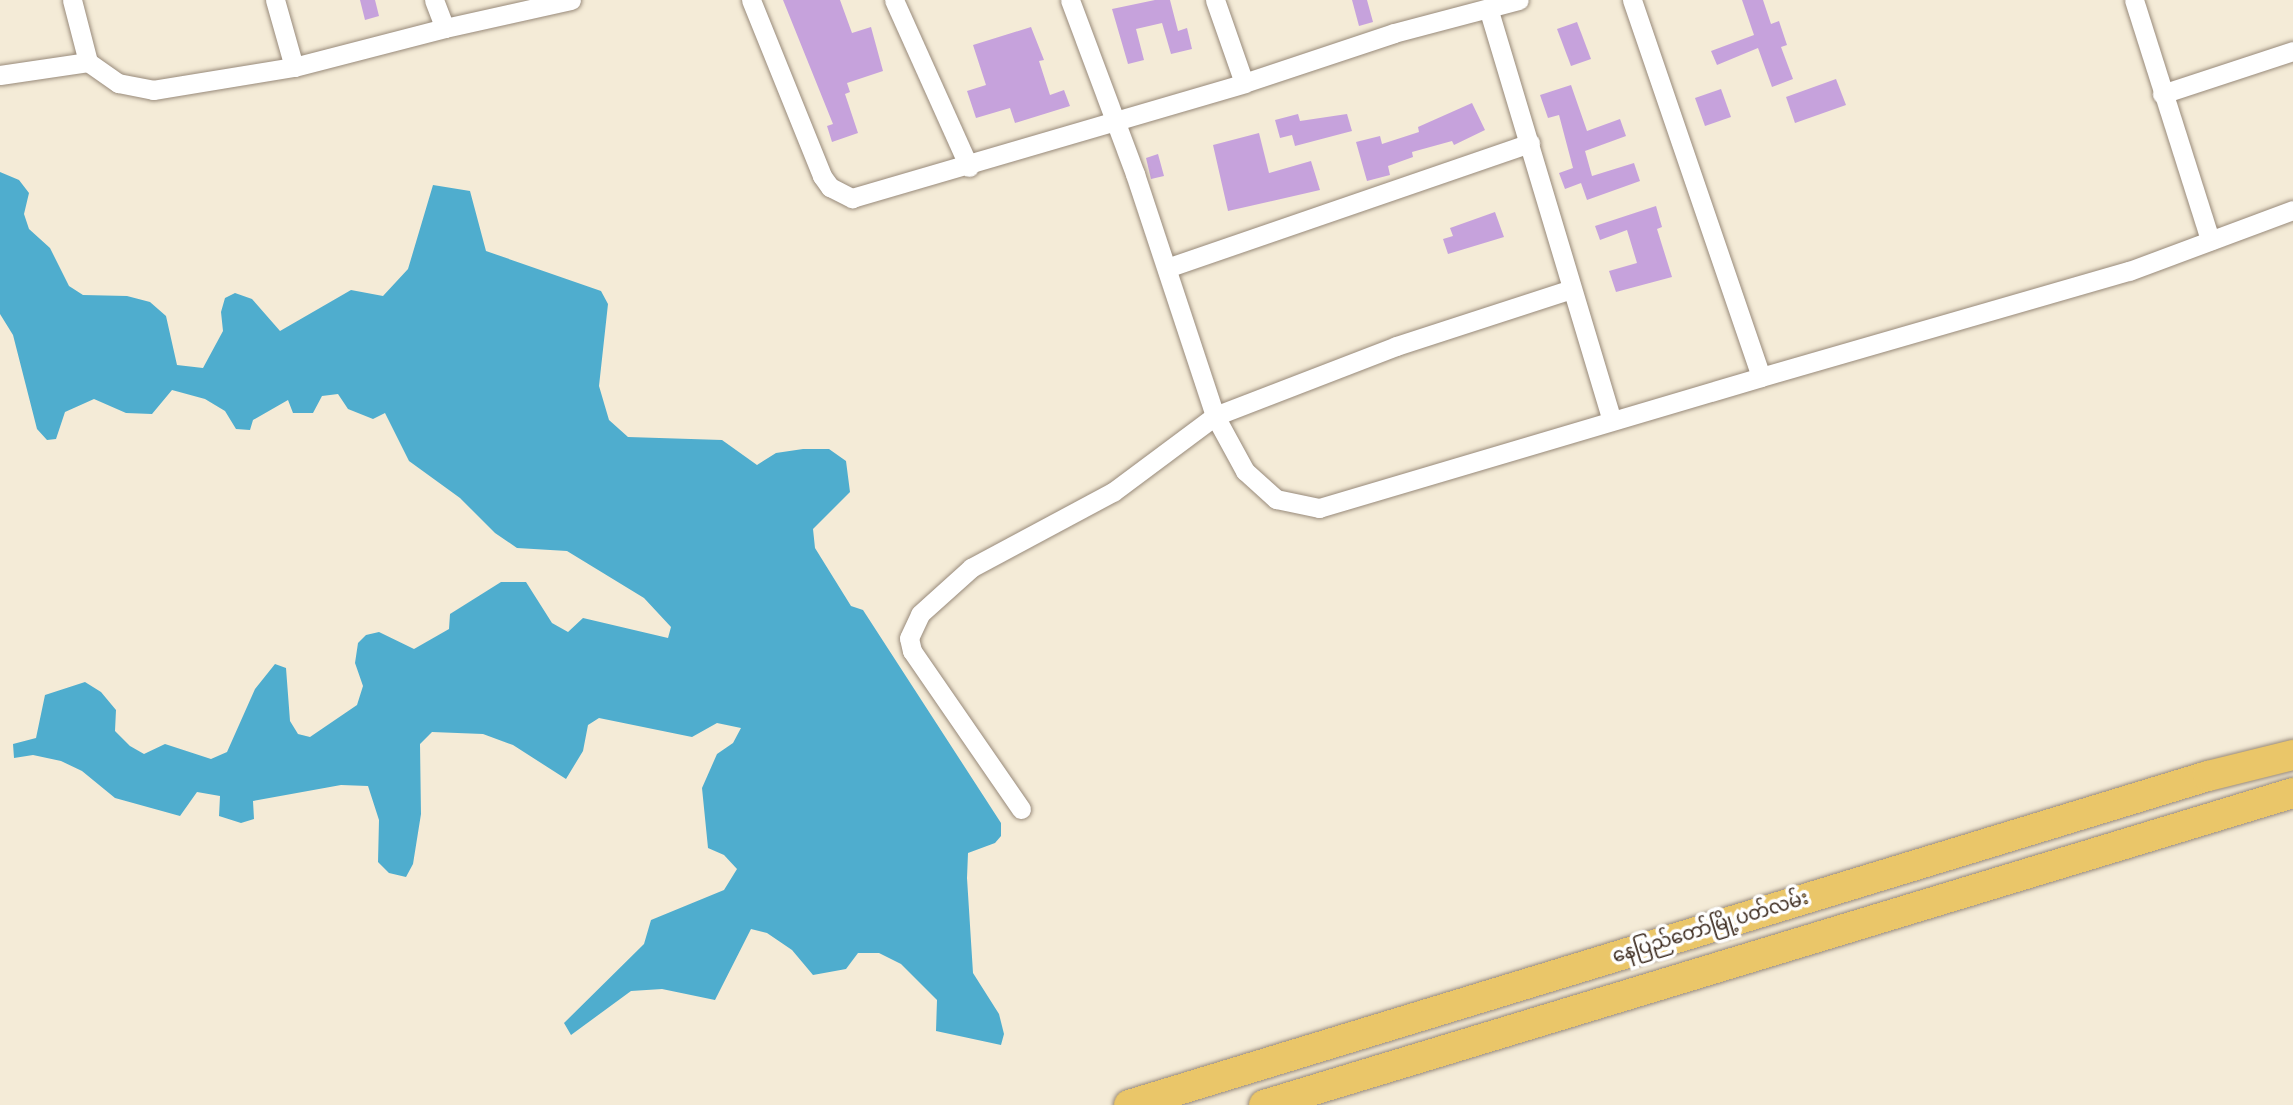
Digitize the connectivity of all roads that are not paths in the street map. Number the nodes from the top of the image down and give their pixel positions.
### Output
1 (72, 0) edge
2 (275, 0) edge
3 (434, 0) edge
4 (571, 0) edge
5 (751, 0) edge
6 (894, 0) edge
7 (1070, 0) edge
8 (1215, 0) edge
9 (1519, 0) edge
10 (1632, 0) edge
11 (2134, 0) edge
12 (1489, 11) junction
13 (445, 27) junction
14 (2293, 51) edge
15 (88, 61) junction
16 (294, 67) junction
17 (0, 75) edge
18 (1244, 83) junction
19 (2162, 93) junction
20 (1115, 122) junction
21 (1530, 143) junction
22 (969, 167) junction
23 (2293, 210) edge
24 (2210, 240) junction
25 (1167, 268) junction
26 (1571, 289) junction
27 (1761, 377) junction
28 (1215, 416) junction
29 (1612, 420) junction
30 (2293, 755) edge
31 (2293, 793) edge
32 (1021, 809) dead end
33 (1129, 1105) edge
34 (1264, 1105) edge

1 - 15 street
2 - 16 street
3 - 13 street
4 - 13 street
5 - 22 street
6 - 22 street
7 - 20 street
8 - 18 street
9 - 12 street
10 - 27 street
11 - 19 street
12 - 18 street
12 - 21 street
13 - 16 street
14 - 19 street
15 - 16 street
15 - 17 street
18 - 20 street
19 - 24 street
20 - 22 street
20 - 25 street
21 - 25 street
21 - 26 street
23 - 24 street
24 - 27 street
25 - 28 street
26 - 28 street
26 - 29 street
27 - 29 street
28 - 29 street
28 - 32 street
30 - 33 main road, နေပြည်တော်မြို့ပတ်လမ်း
31 - 34 main road

